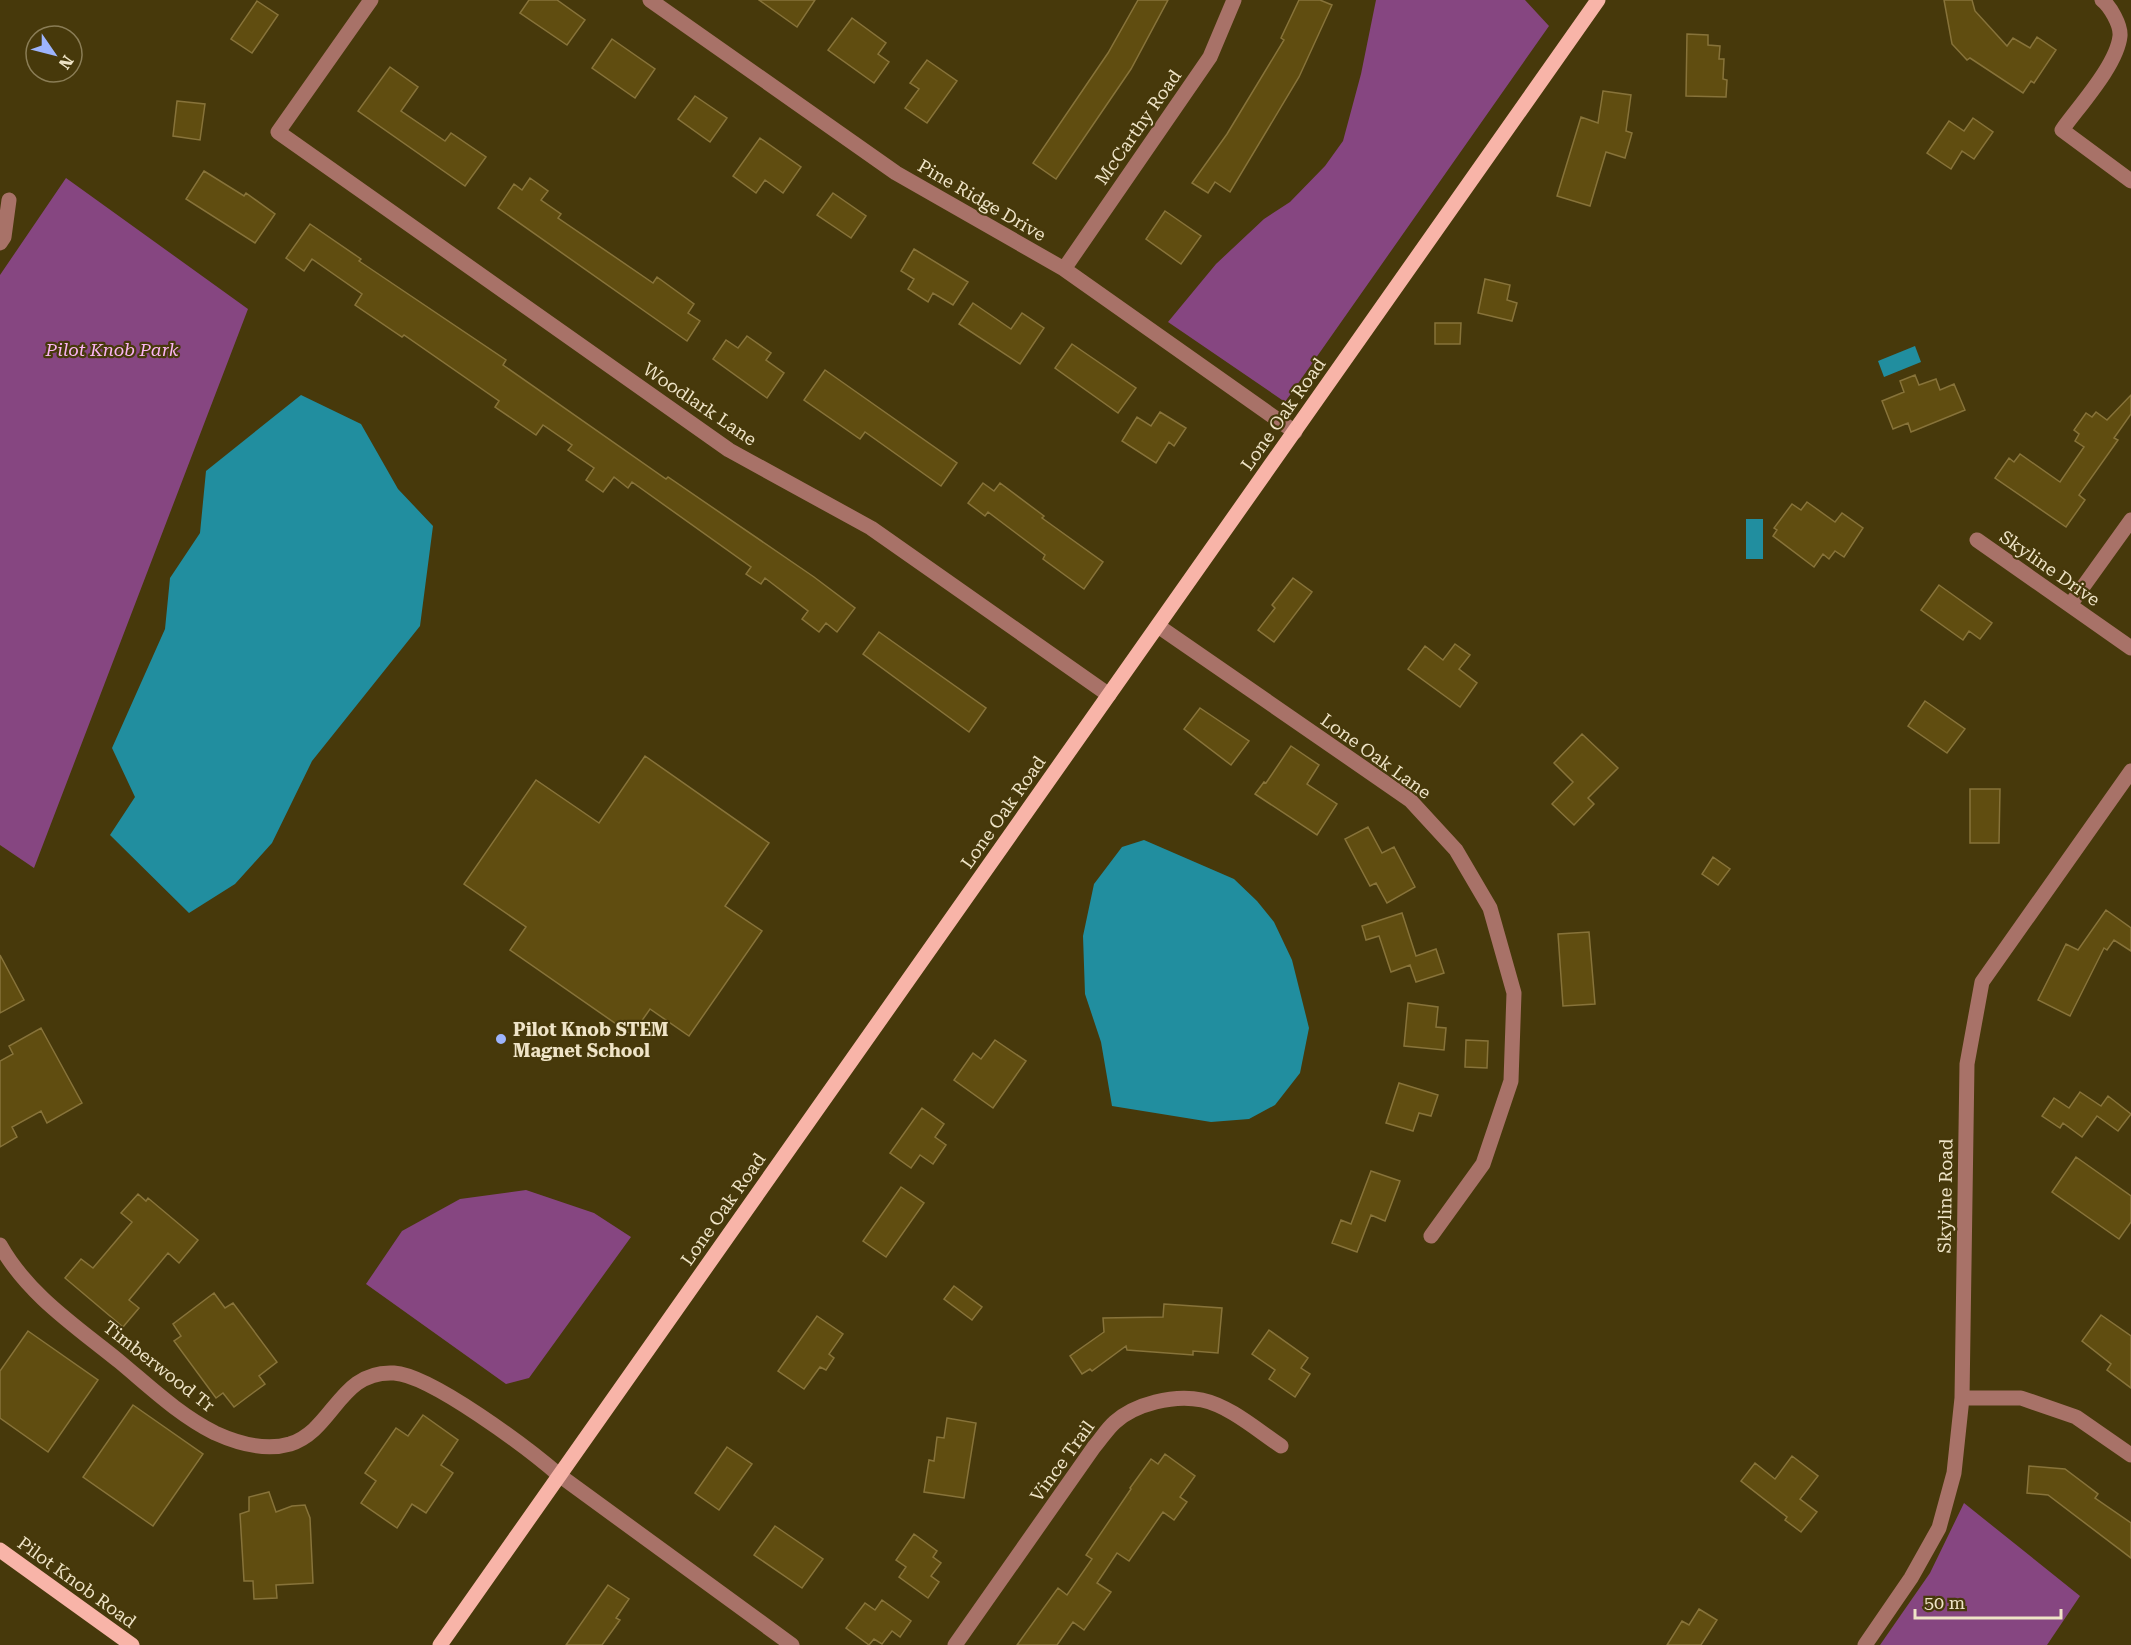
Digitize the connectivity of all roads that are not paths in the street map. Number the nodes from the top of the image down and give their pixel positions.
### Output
1 (371, 0) edge
2 (650, 0) edge
3 (1234, 0) edge
4 (1598, 0) edge
5 (2102, 0) edge
6 (2131, 181) edge
7 (9, 200) dead end
8 (0, 243) edge
9 (1064, 269) junction
10 (1295, 432) junction
11 (2131, 520) edge
12 (1977, 540) dead end
13 (2070, 605) junction
14 (1158, 626) junction
15 (2131, 648) edge
16 (1109, 695) junction
17 (2131, 771) edge
18 (1431, 1236) dead end
19 (0, 1245) edge
20 (1962, 1398) junction
21 (1281, 1446) dead end
22 (2131, 1455) edge
23 (559, 1475) junction
24 (0, 1550) edge
25 (132, 1645) edge
26 (440, 1645) edge
27 (792, 1645) edge
28 (955, 1645) edge
29 (1864, 1645) edge

1 - 16 street, Woodlark Lane
2 - 9 street, Pine Ridge Drive
3 - 9 street, McCarthy Road
4 - 10 main road, Lone Oak Road
5 - 6 street
7 - 8 street
9 - 10 street, Pine Ridge Drive
10 - 14 main road, Lone Oak Road
11 - 13 street
12 - 13 street, Skyline Drive
13 - 15 street, Skyline Drive
14 - 16 main road, Lone Oak Road
14 - 18 street, Lone Oak Lane
16 - 23 main road, Lone Oak Road
17 - 20 street, Skyline Road
19 - 23 street, Timberwood Tr
20 - 22 street
20 - 29 street, Skyline Road
21 - 28 street, Vince Trail
23 - 26 main road, Lone Oak Road
23 - 27 street
24 - 25 main road, Pilot Knob Road

